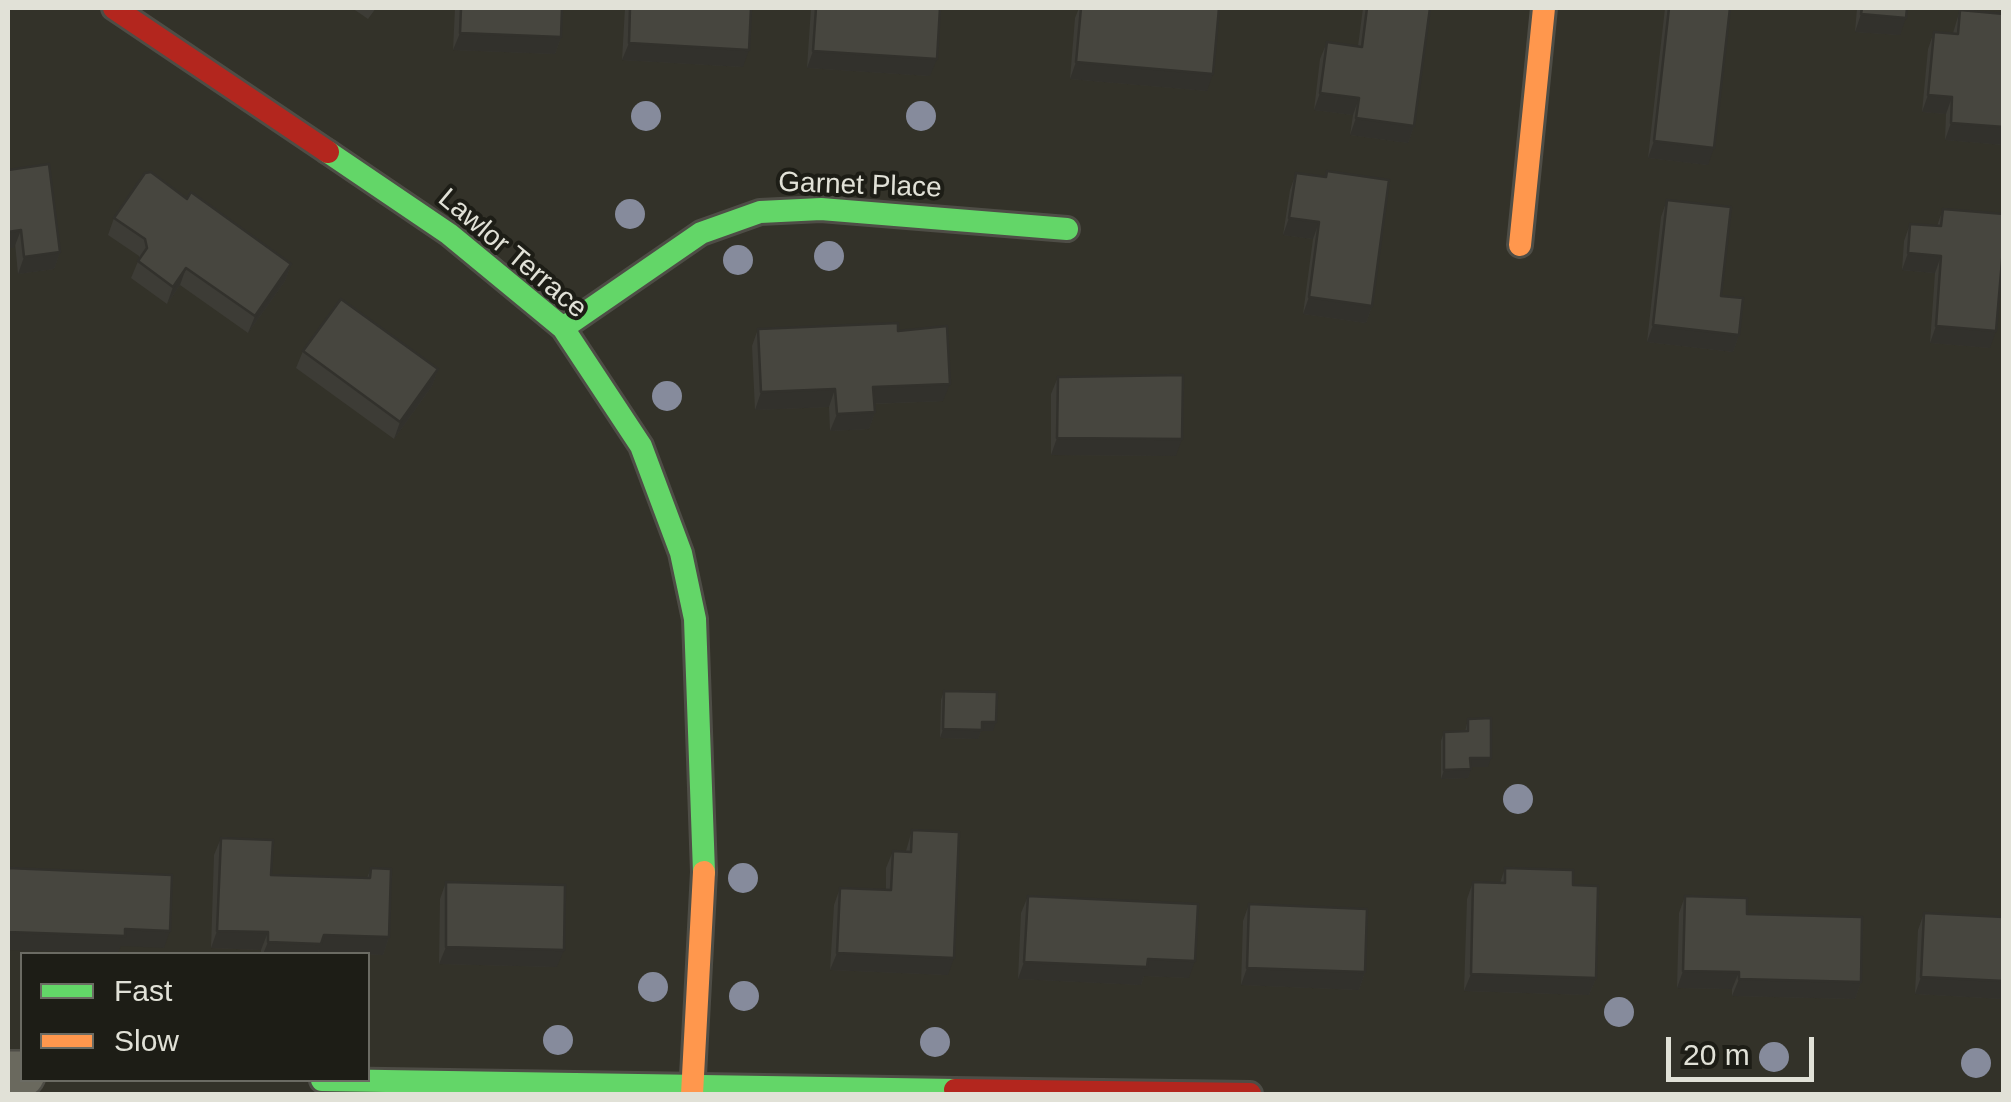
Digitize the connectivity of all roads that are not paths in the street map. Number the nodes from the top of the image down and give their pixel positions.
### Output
1 (114, 8) edge
2 (1544, 8) edge
3 (1067, 229) dead end
4 (1520, 245) dead end
5 (563, 328) junction
6 (370, 1081) edge
7 (692, 1090) edge
8 (1250, 1094) edge

1 - 5 street, Lawlor Terrace
2 - 4 street
3 - 5 street, Garnet Place
5 - 7 street, Lawlor Terrace
6 - 7 street
7 - 8 street

